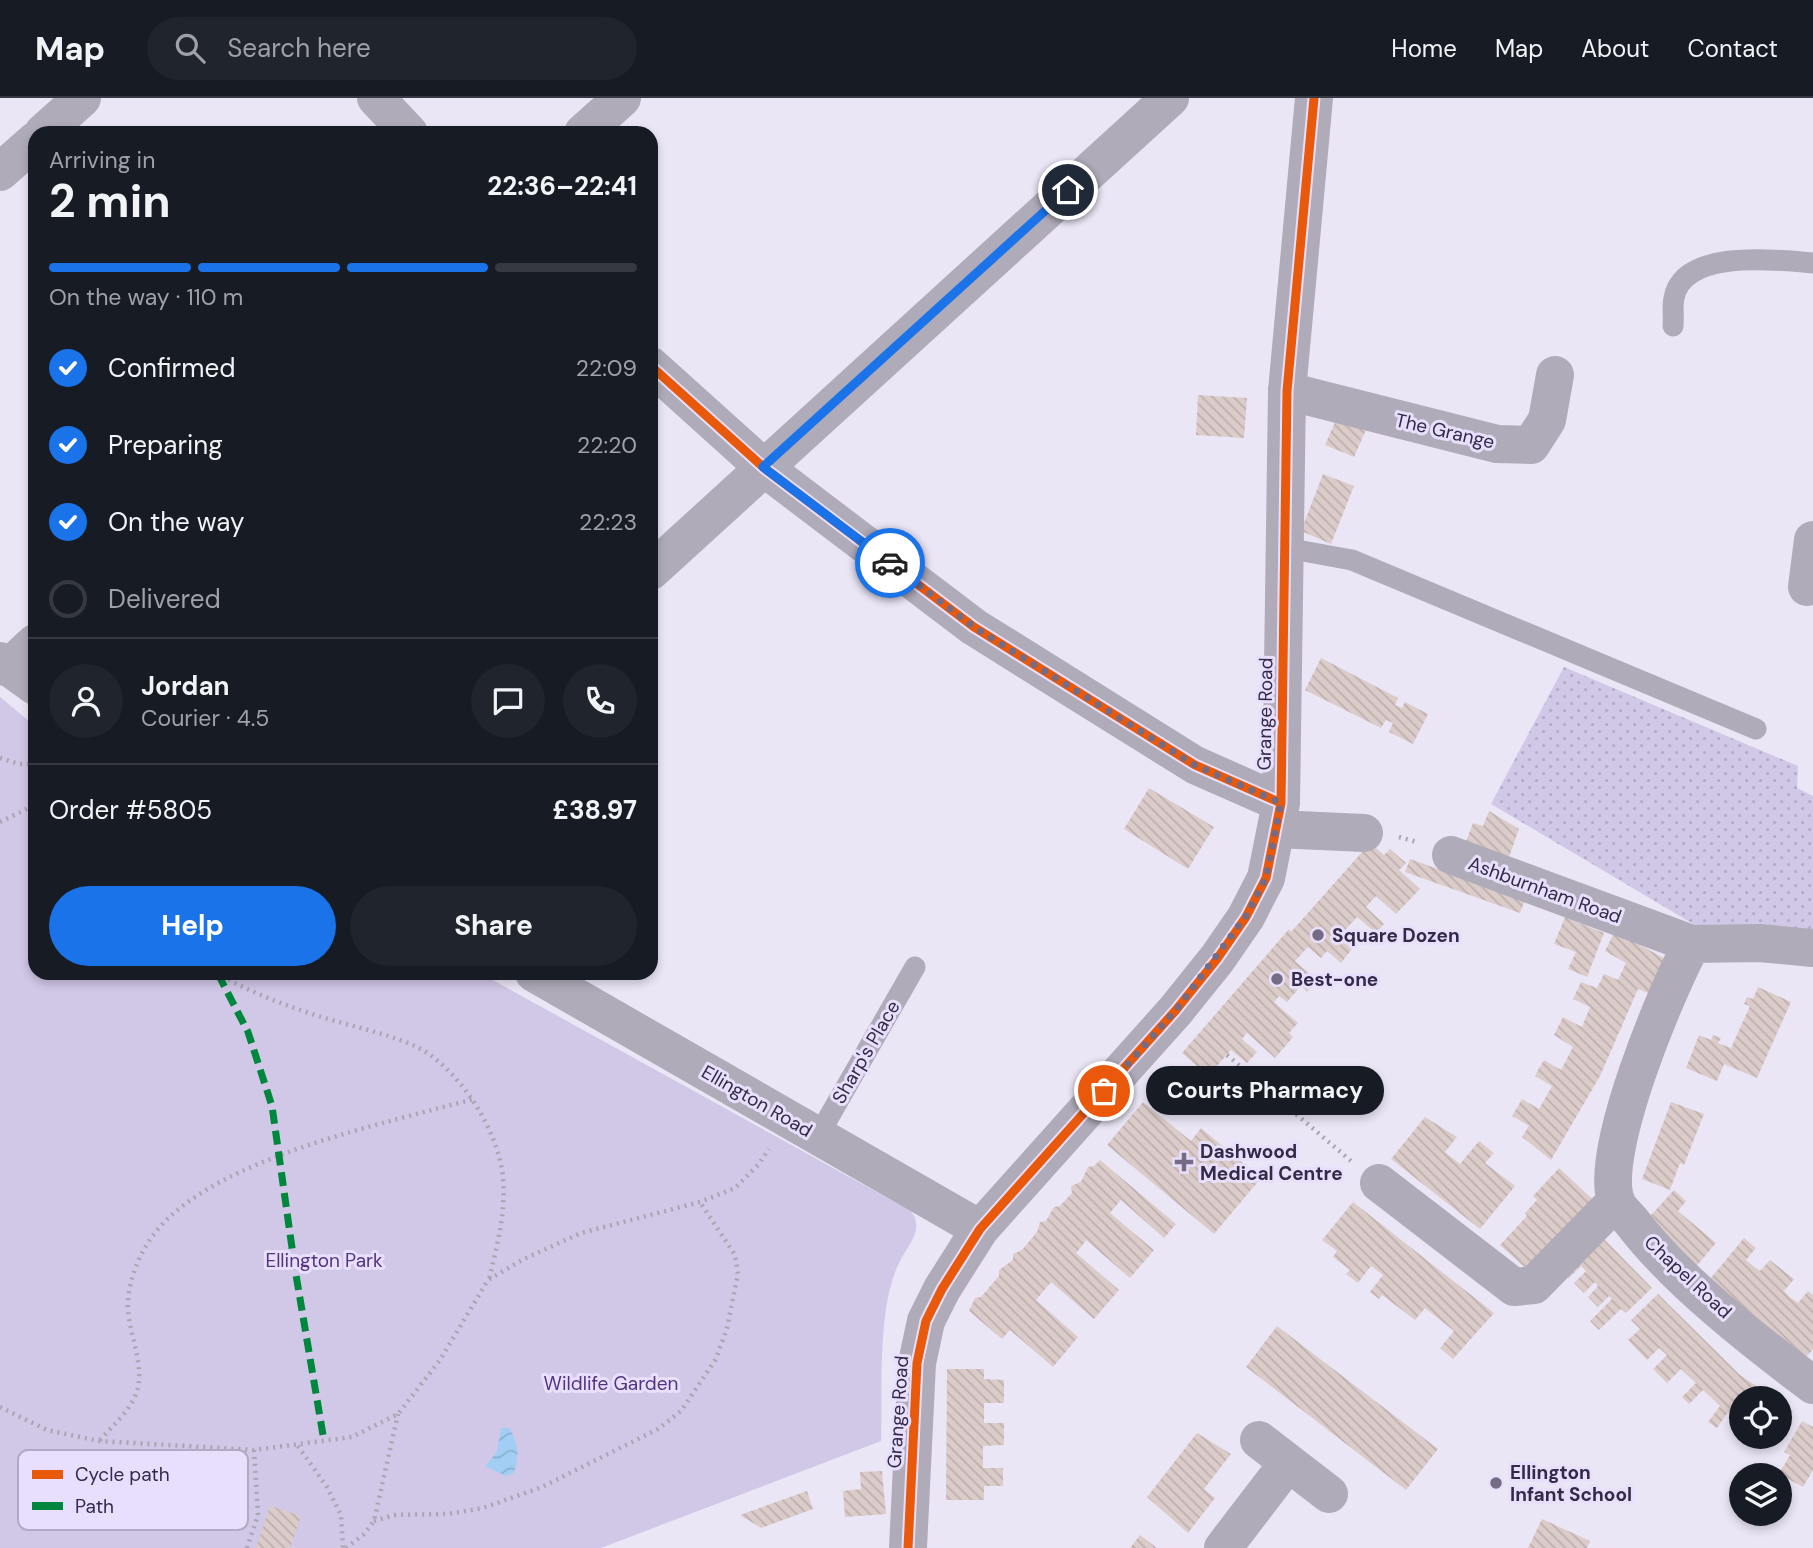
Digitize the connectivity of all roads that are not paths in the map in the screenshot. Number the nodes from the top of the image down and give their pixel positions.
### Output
1 (82, 98) edge
2 (376, 98) edge
3 (622, 98) edge
4 (1170, 98) edge
5 (1314, 98) edge
6 (51, 126) edge
7 (402, 126) edge
8 (591, 126) edge
9 (28, 147) edge
10 (0, 172) edge
11 (1813, 263) edge
12 (1673, 326) dead end
13 (658, 372) edge
14 (1555, 375) dead end
15 (1287, 391) junction
16 (763, 467) junction
17 (1813, 540) edge
18 (1286, 548) junction
19 (658, 565) edge
20 (1807, 587) dead end
21 (1756, 729) dead end
22 (1279, 816) junction
23 (1364, 833) road end
24 (1451, 855) road end
25 (1692, 944) junction
26 (1813, 948) edge
27 (915, 967) dead end
28 (546, 980) edge
29 (802, 1127) junction
30 (1379, 1183) road end
31 (1616, 1201) junction
32 (980, 1229) junction
33 (1813, 1385) edge
34 (1329, 1494) dead end
35 (908, 1548) edge
36 (1223, 1548) edge

1 - 6 street
2 - 7 street
3 - 8 street
4 - 16 street
5 - 15 street, Grange Road
9 - 10 street
11 - 12 lane
13 - 16 street
14 - 15 street, The Grange
15 - 18 street, Grange Road
16 - 19 street
16 - 22 street
17 - 20 street
18 - 21 lane
18 - 22 street, Grange Road
22 - 23 street
22 - 32 street, Grange Road
24 - 25 street, Ashburnham Road
25 - 26 street, Ashburnham Road
25 - 31 street
27 - 29 lane, Sharp's Place
28 - 29 street, Ellington Road
29 - 32 street, Ellington Road
30 - 31 street
31 - 33 street, Chapel Road
32 - 35 street, Grange Road
34 - 36 street

